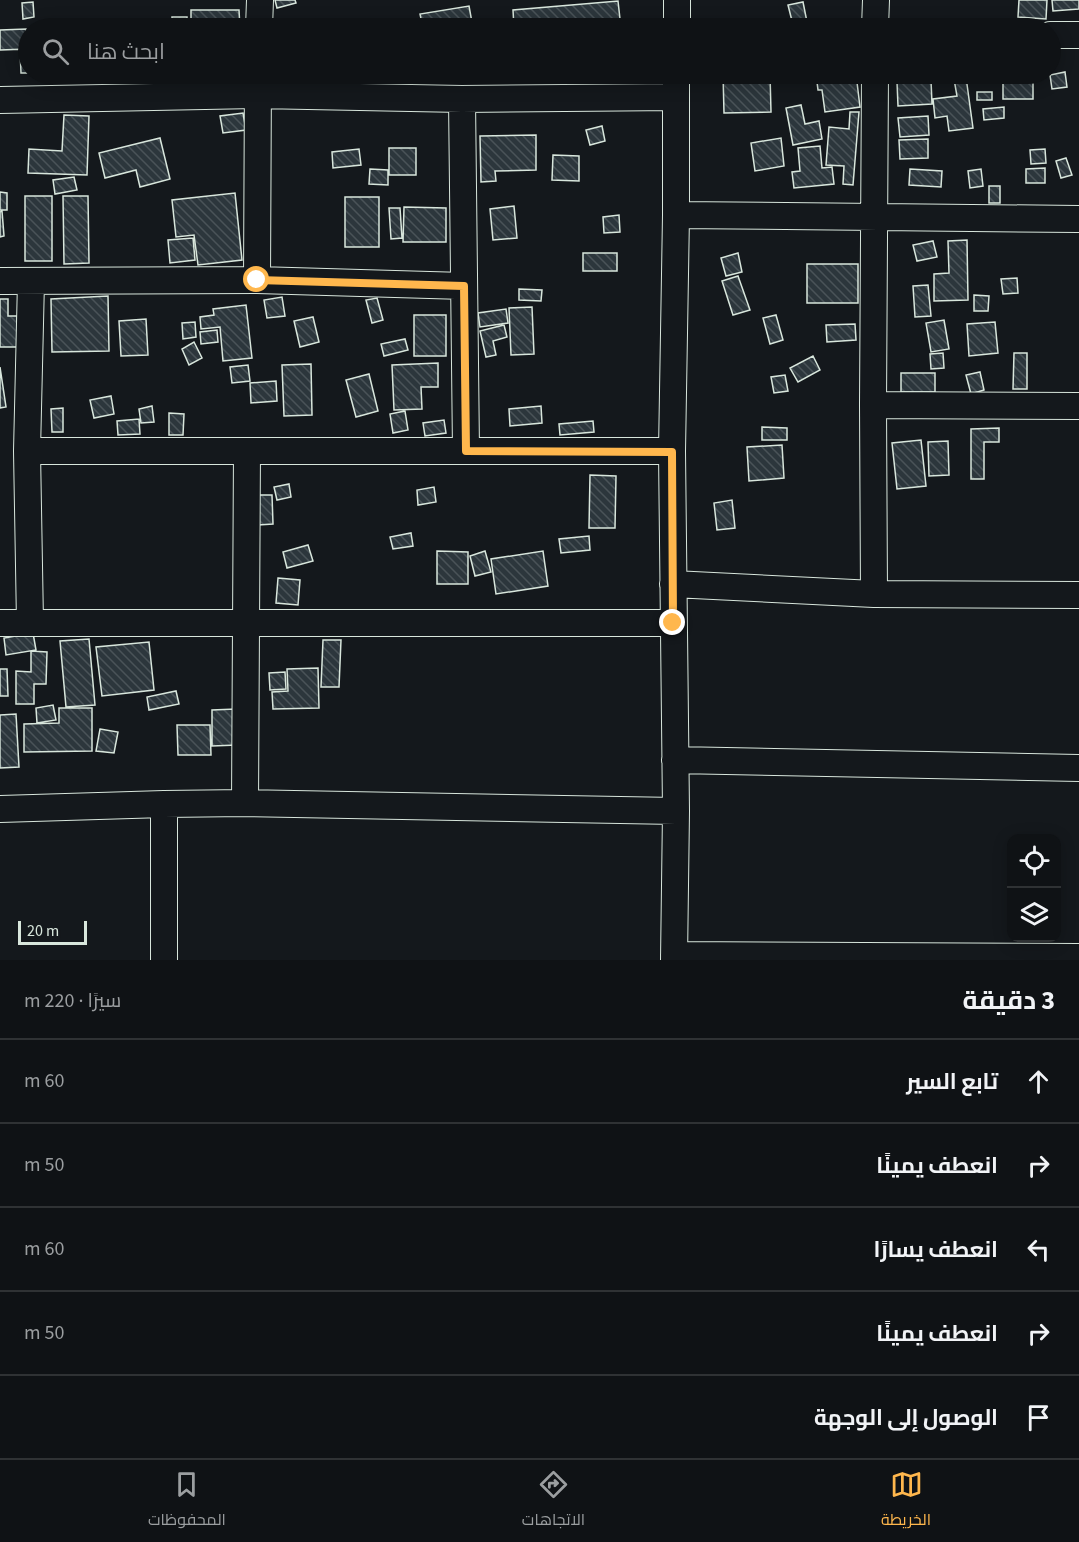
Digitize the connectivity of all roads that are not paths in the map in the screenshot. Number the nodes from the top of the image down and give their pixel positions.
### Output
1 (260, 0) edge
2 (677, 0) edge
3 (876, 0) edge
4 (259, 18) edge
5 (676, 18) edge
6 (875, 18) edge
7 (1061, 35) edge
8 (1079, 35) edge
9 (257, 84) edge
10 (875, 84) edge
11 (676, 85) edge
12 (462, 99) junction
13 (0, 100) edge
14 (676, 215) junction
15 (874, 218) junction
16 (1079, 219) edge
17 (257, 280) junction
18 (0, 281) edge
19 (31, 281) junction
20 (464, 286) junction
21 (873, 405) junction
22 (1079, 406) edge
23 (27, 451) junction
24 (247, 451) junction
25 (466, 451) junction
26 (672, 452) junction
27 (673, 584) junction
28 (874, 594) junction
29 (1079, 595) edge
30 (0, 623) edge
31 (30, 623) junction
32 (673, 623) junction
33 (246, 624) junction
34 (675, 760) junction
35 (1079, 768) edge
36 (245, 803) junction
37 (164, 804) junction
38 (0, 809) edge
39 (676, 811) junction
40 (1079, 957) edge
41 (674, 958) edge
42 (164, 960) edge

1 - 4 street
2 - 5 street
3 - 6 street
7 - 8 street
9 - 12 street
9 - 13 street
9 - 17 street
10 - 15 street
11 - 12 street
11 - 14 street
12 - 20 street
14 - 15 street
14 - 26 street
15 - 16 street
15 - 21 street
17 - 19 street
17 - 20 street
18 - 19 street
19 - 23 street
20 - 25 street
21 - 22 street
21 - 28 street
23 - 24 street
23 - 31 street
24 - 25 street
24 - 33 street
25 - 26 street
26 - 27 street
27 - 28 street
27 - 32 street
28 - 29 street
30 - 31 street
31 - 33 street
32 - 33 street
32 - 34 street
33 - 36 street
34 - 35 street
34 - 39 street
36 - 37 street
36 - 39 street
37 - 38 street
37 - 42 street
39 - 41 street
40 - 41 street

